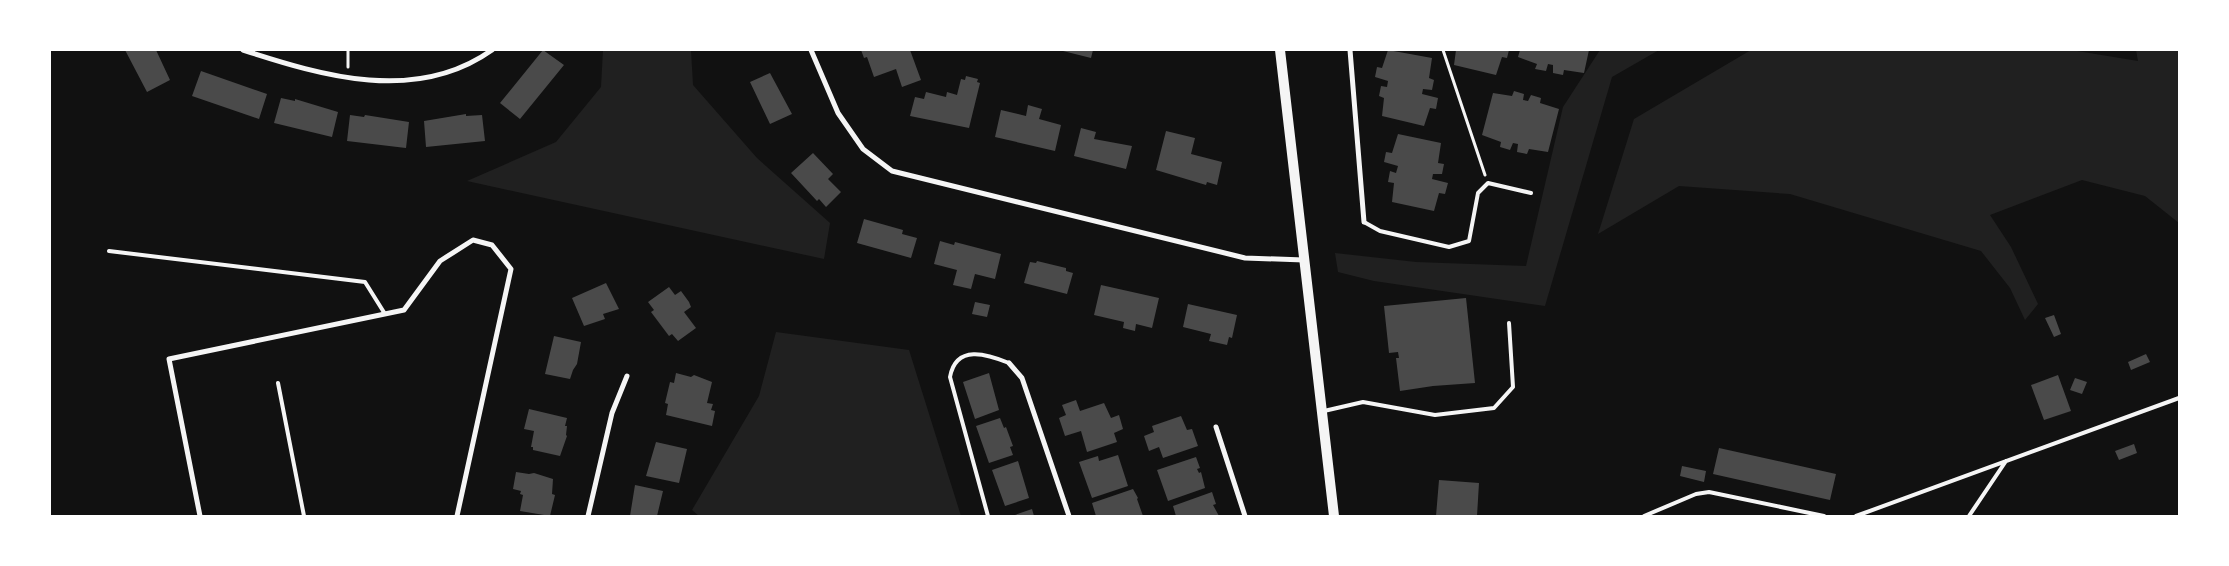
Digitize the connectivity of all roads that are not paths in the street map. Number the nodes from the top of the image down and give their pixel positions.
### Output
1 (243, 50) edge
2 (492, 50) edge
3 (811, 50) edge
4 (1280, 50) edge
5 (1350, 50) edge
6 (1531, 193) dead end
7 (1364, 222) joint
8 (109, 251) dead end
9 (1304, 260) junction
10 (385, 314) junction
11 (1509, 323) dead end
12 (1009, 363) joint
13 (627, 376) dead end
14 (278, 383) dead end
15 (2179, 398) edge
16 (1322, 411) junction
17 (1216, 427) dead end
18 (2006, 461) junction
19 (200, 516) edge
20 (304, 516) edge
21 (457, 516) edge
22 (588, 516) edge
23 (988, 516) edge
24 (1069, 516) edge
25 (1245, 516) edge
26 (1334, 516) edge
27 (1644, 516) edge
28 (1824, 516) edge
29 (1856, 516) edge
30 (1969, 516) edge

1 - 2 street
3 - 9 street
4 - 9 main road
5 - 7 street
6 - 7 lane
8 - 10 lane
9 - 16 main road
10 - 19 street
10 - 21 street
11 - 16 lane
12 - 23 lane
12 - 24 street
13 - 22 street
14 - 20 lane
15 - 18 lane
16 - 26 main road
17 - 25 street
18 - 29 lane
18 - 30 lane
27 - 28 lane

